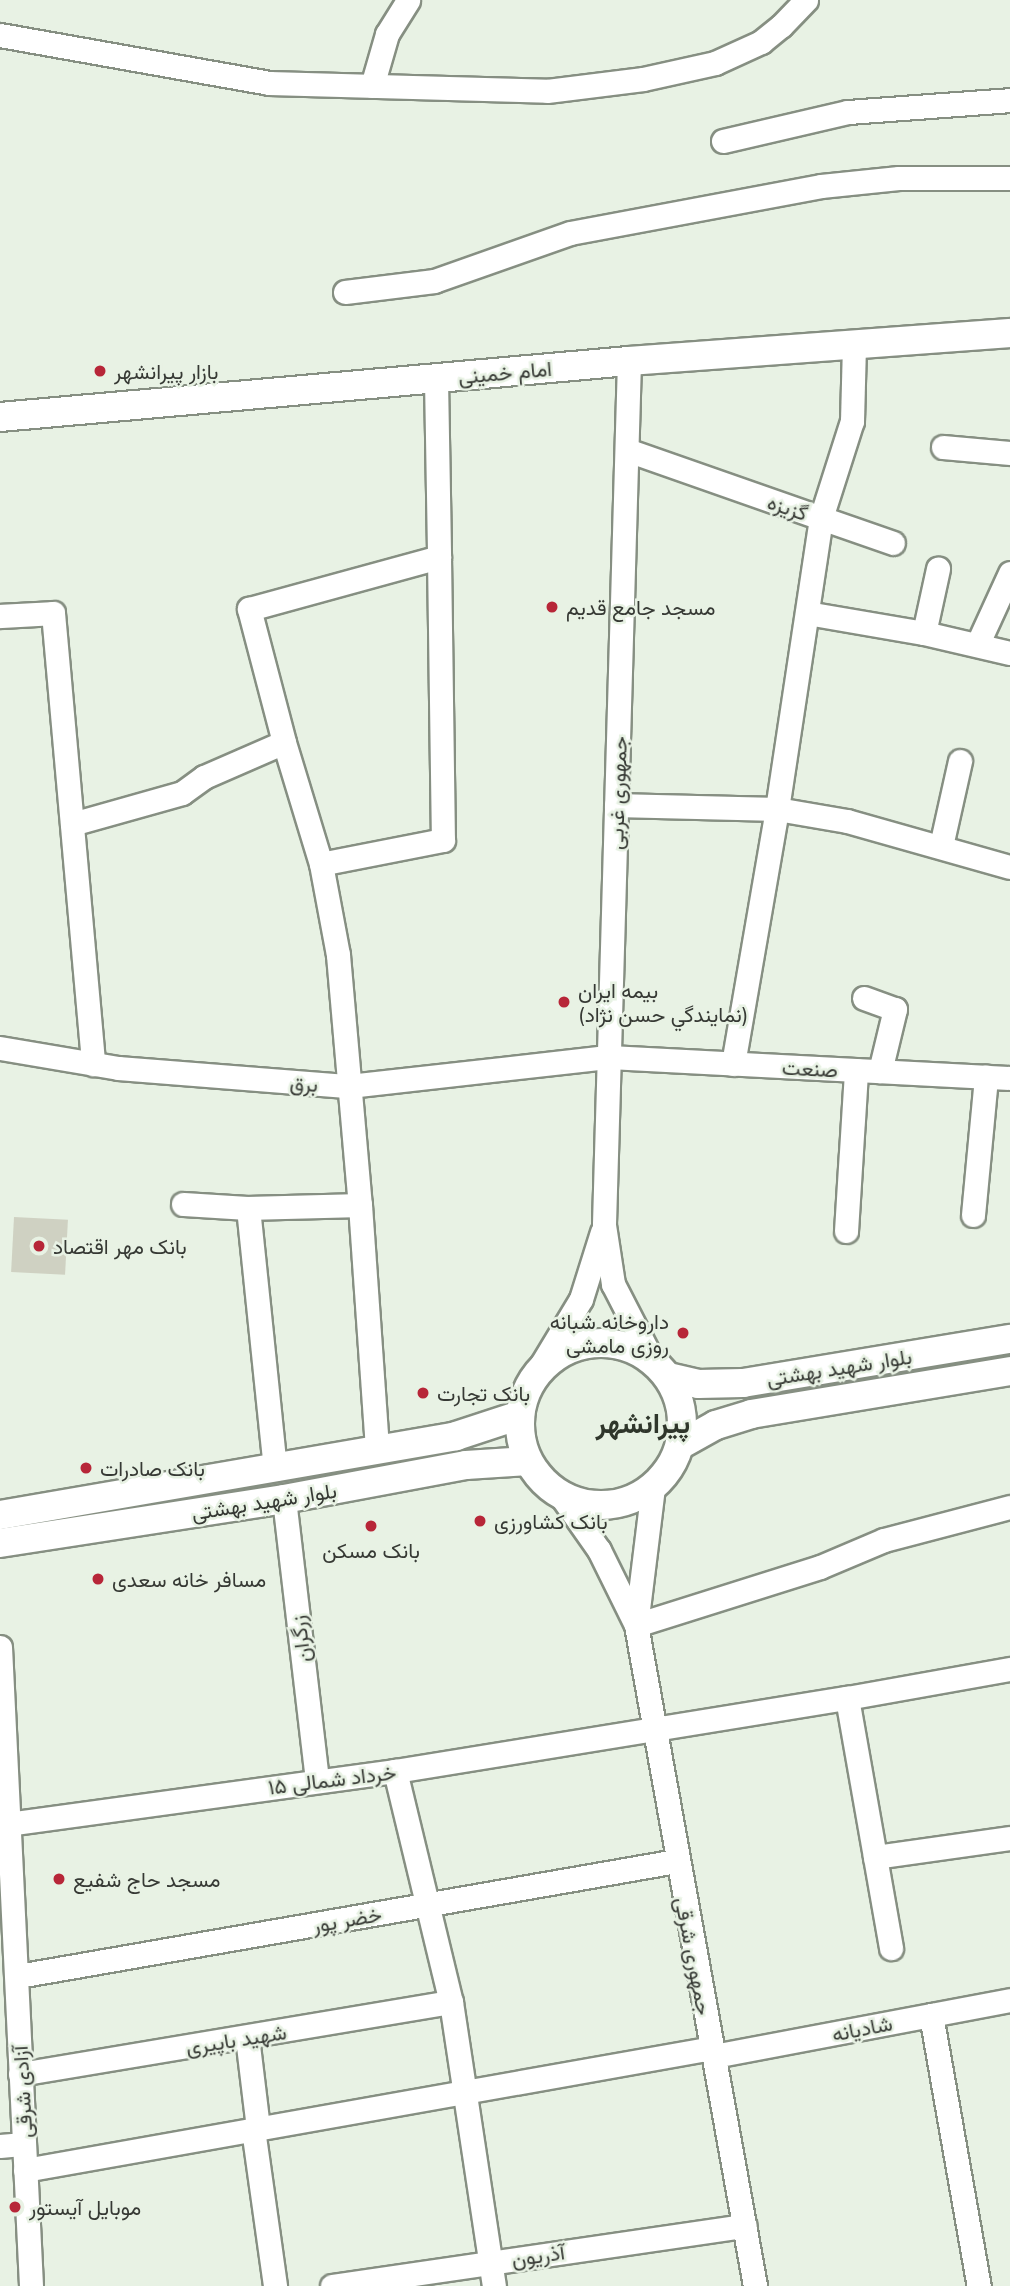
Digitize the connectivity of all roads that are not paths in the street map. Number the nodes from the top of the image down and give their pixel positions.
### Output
1 (408, 0) edge
2 (806, 0) edge
3 (0, 35) edge
4 (372, 86) junction
5 (1010, 100) edge
6 (723, 141) dead end
7 (1010, 178) edge
8 (345, 292) dead end
9 (1010, 333) edge
10 (853, 345) junction
11 (629, 361) junction
12 (436, 379) junction
13 (0, 417) edge
14 (943, 447) dead end
15 (627, 450) junction
16 (1010, 453) edge
17 (821, 519) junction
18 (893, 543) dead end
19 (439, 556) junction
20 (939, 569) dead end
21 (1010, 573) edge
22 (807, 613) junction
23 (0, 615) edge
24 (924, 633) junction
25 (978, 643) junction
26 (1010, 653) edge
27 (284, 742) junction
28 (960, 761) dead end
29 (616, 805) junction
30 (777, 809) junction
31 (72, 824) junction
32 (941, 846) junction
33 (321, 864) junction
34 (1010, 867) edge
35 (864, 998) dead end
36 (0, 1048) edge
37 (609, 1057) junction
38 (93, 1064) junction
39 (733, 1064) junction
40 (856, 1070) junction
41 (880, 1072) junction
42 (986, 1077) junction
43 (1010, 1078) edge
44 (349, 1086) junction
45 (183, 1204) dead end
46 (360, 1205) junction
47 (248, 1208) junction
48 (973, 1215) dead end
49 (604, 1226) junction
50 (846, 1231) dead end
51 (1010, 1339) edge
52 (660, 1368) junction
53 (1010, 1371) edge
54 (537, 1372) junction
55 (520, 1415) junction
56 (680, 1445) junction
57 (377, 1447) junction
58 (528, 1461) junction
59 (275, 1469) junction
60 (653, 1487) junction
61 (561, 1496) junction
62 (284, 1499) junction
63 (1010, 1507) edge
64 (0, 1515) edge
65 (0, 1543) edge
66 (636, 1625) junction
67 (0, 1647) edge
68 (1010, 1669) edge
69 (847, 1698) junction
70 (655, 1730) junction
71 (395, 1771) junction
72 (317, 1779) junction
73 (5, 1824) edge
74 (1010, 1838) edge
75 (875, 1857) junction
76 (676, 1861) junction
77 (426, 1905) junction
78 (891, 1948) dead end
79 (18, 1976) junction
80 (1010, 2000) edge
81 (451, 2002) junction
82 (9, 2006) edge
83 (931, 2015) junction
84 (247, 2037) junction
85 (713, 2052) junction
86 (20, 2074) junction
87 (465, 2092) junction
88 (255, 2129) junction
89 (24, 2144) junction
90 (0, 2146) edge
91 (25, 2170) junction
92 (745, 2226) junction
93 (490, 2262) junction
94 (31, 2286) edge
95 (275, 2286) edge
96 (331, 2286) edge
97 (494, 2286) edge
98 (755, 2286) edge
99 (979, 2286) edge

1 - 4 street
2 - 4 street
3 - 4 street
5 - 6 street
7 - 8 street
9 - 10 main road, امام خمینی
10 - 11 main road, امام خمینی
10 - 17 street, گزیزه
11 - 12 main road, امام خمینی
11 - 15 street, جمهوری غربی
12 - 13 main road, امام خمینی
12 - 19 street
14 - 16 street
15 - 17 street, گزیزه
15 - 29 street, جمهوری غربی
17 - 18 street
17 - 22 street
19 - 27 street
19 - 33 street
20 - 24 street
21 - 25 street
22 - 24 street
22 - 30 street
23 - 31 street
24 - 25 street
25 - 26 street
27 - 31 street
27 - 33 street
28 - 32 street
29 - 30 street
29 - 37 street, جمهوری غربی
30 - 32 street
30 - 39 street
31 - 38 street
32 - 34 street
33 - 44 street
35 - 41 street
36 - 38 street, برق
37 - 39 street, صنعت
37 - 44 street, برق
37 - 49 street, جمهوری غربی
38 - 44 street, برق
39 - 40 street, صنعت
40 - 41 street, صنعت
40 - 50 street
41 - 42 street, صنعت
42 - 43 street, صنعت
42 - 48 street
44 - 46 street
45 - 47 street
46 - 47 street
46 - 57 street
47 - 59 street
49 - 52 street
49 - 54 street
51 - 52 main road, بلوار شهید بهشتی
52 - 54 main road
52 - 56 main road
53 - 56 main road, بلوار شهید بهشتی
54 - 55 main road
55 - 57 main road, بلوار شهید بهشتی
55 - 58 main road
56 - 60 main road
57 - 59 main road, بلوار شهید بهشتی
58 - 61 main road
58 - 62 main road, بلوار شهید بهشتی
59 - 64 main road, بلوار شهید بهشتی
60 - 61 main road
60 - 66 street
61 - 66 street
62 - 65 main road, بلوار شهید بهشتی
62 - 72 street, زرگران
63 - 66 street
66 - 70 street, جمهوری شرقی
67 - 73 street, آزادی شرقی
68 - 69 street, ۱۵ خرداد شمالی
69 - 70 street, ۱۵ خرداد شمالی
69 - 75 street
70 - 71 street, ۱۵ خرداد شمالی
70 - 76 street, جمهوری شرقی
71 - 72 street, ۱۵ خرداد شمالی
71 - 77 street
72 - 73 street, ۱۵ خرداد شمالی
73 - 79 street, آزادی شرقی
74 - 75 street
75 - 78 street
76 - 77 street, خضر پور
76 - 85 street, جمهوری شرقی
77 - 79 street, خضر پور
77 - 81 street
79 - 82 street, آزادی شرقی
80 - 83 street, شادیانه
81 - 84 street, شهید باپیری
81 - 87 street
82 - 86 street, آزادی شرقی
83 - 85 street, شادیانه
83 - 99 street
84 - 86 street, شهید باپیری
84 - 88 street
85 - 87 street, شادیانه
85 - 92 street, جمهوری شرقی
86 - 89 street, آزادی شرقی
87 - 88 street, شادیانه
87 - 93 street
88 - 91 street, شادیانه
88 - 95 street
89 - 90 street
89 - 91 street, آزادی شرقی
91 - 94 street, آزادی شرقی
92 - 93 street, آذریون
92 - 98 street, جمهوری شرقی
93 - 96 street, آذریون
93 - 97 street

